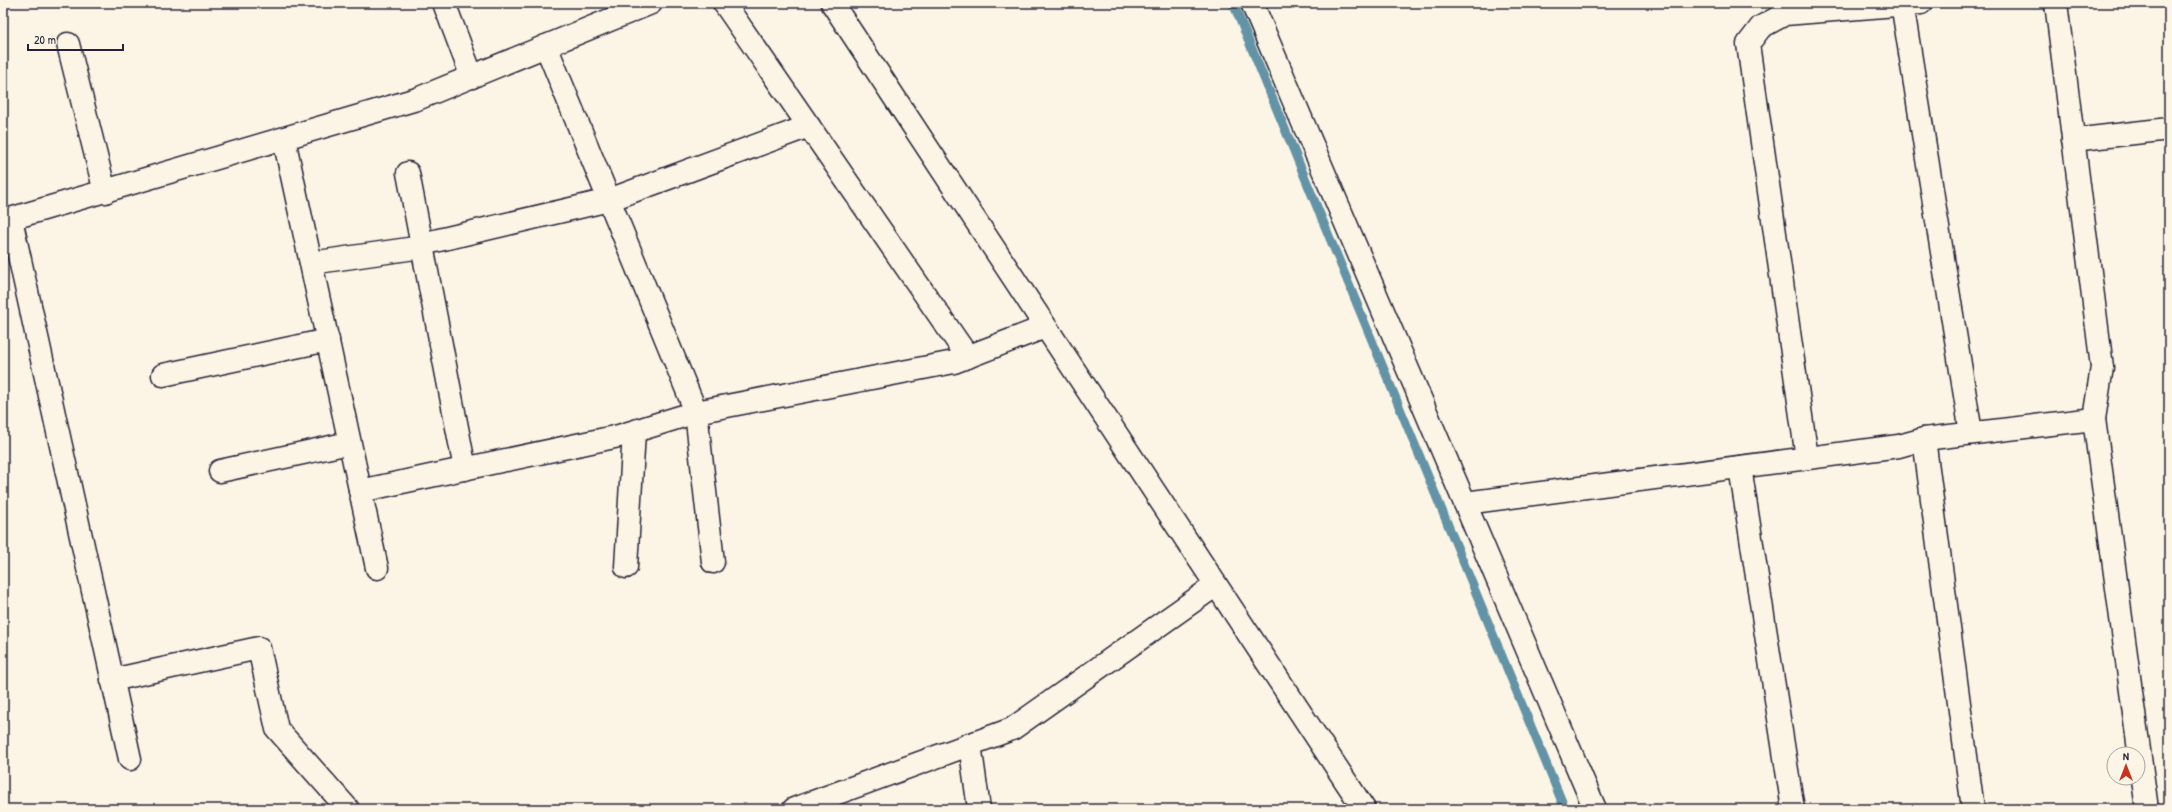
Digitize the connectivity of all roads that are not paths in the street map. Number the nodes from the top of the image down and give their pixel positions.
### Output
1 (444, 3) edge
2 (651, 3) edge
3 (724, 3) edge
4 (832, 3) edge
5 (1252, 3) edge
6 (2056, 3) edge
7 (1909, 4) edge
8 (68, 44) dead end
9 (546, 46) junction
10 (472, 77) junction
11 (809, 126) junction
12 (2169, 129) edge
13 (284, 139) junction
14 (2073, 140) junction
15 (408, 173) dead end
16 (104, 192) junction
17 (609, 200) junction
18 (7, 220) edge
19 (422, 244) junction
20 (311, 263) junction
21 (1045, 327) junction
22 (328, 340) junction
23 (968, 357) junction
24 (163, 376) dead end
25 (696, 412) junction
26 (2094, 420) junction
27 (634, 432) junction
28 (1972, 433) junction
29 (1924, 439) junction
30 (349, 442) junction
31 (1807, 458) junction
32 (1740, 467) junction
33 (465, 469) junction
34 (220, 471) dead end
35 (360, 491) junction
36 (1465, 503) junction
37 (713, 562) dead end
38 (626, 567) dead end
39 (377, 568) dead end
40 (1216, 585) junction
41 (112, 680) junction
42 (970, 744) junction
43 (130, 759) dead end
44 (348, 809) edge
45 (794, 809) edge
46 (979, 809) edge
47 (1364, 809) edge
48 (1595, 809) edge
49 (1793, 809) edge
50 (1973, 809) edge
51 (2147, 809) edge

1 - 10 street
2 - 9 street
3 - 11 street
4 - 21 street
5 - 36 street
6 - 14 street
7 - 28 street
7 - 31 street
8 - 16 street
9 - 10 street
9 - 17 street
10 - 13 street
11 - 17 street
11 - 23 street
12 - 14 street
13 - 16 street
13 - 20 street
14 - 26 street
15 - 19 street
16 - 18 street
17 - 19 street
17 - 25 street
18 - 41 street
19 - 20 street
19 - 33 street
20 - 22 street
21 - 23 street
21 - 40 street
22 - 24 street
22 - 30 street
23 - 25 street
25 - 27 street
25 - 37 street
26 - 28 street
26 - 51 street
27 - 33 street
27 - 38 street
28 - 29 street
29 - 31 street
29 - 50 street
30 - 34 street
30 - 35 street
31 - 32 street
32 - 36 street
32 - 49 street
33 - 35 street
35 - 39 street
36 - 48 street
40 - 42 street
40 - 47 street
41 - 43 street
41 - 44 street
42 - 45 street
42 - 46 street

